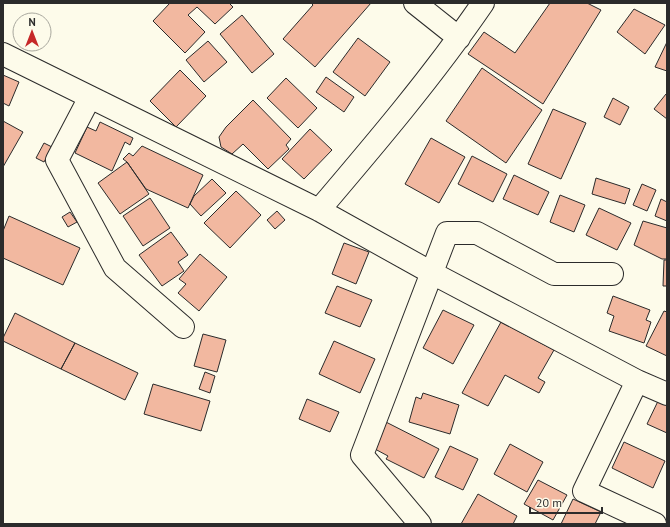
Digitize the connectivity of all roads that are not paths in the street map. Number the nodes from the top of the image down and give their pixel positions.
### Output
1 (415, 3) edge
2 (483, 3) edge
3 (459, 38) junction
4 (3, 54) edge
5 (90, 97) junction
6 (319, 210) junction
7 (432, 273) junction
8 (612, 274) dead end
9 (183, 328) dead end
10 (637, 381) junction
11 (667, 394) edge
12 (420, 524) edge
13 (655, 524) edge

1 - 3 street
2 - 3 street
3 - 6 street
4 - 5 street
5 - 6 street
5 - 9 street
6 - 7 street
7 - 8 street
7 - 10 street
7 - 12 street
10 - 11 street
10 - 13 street

